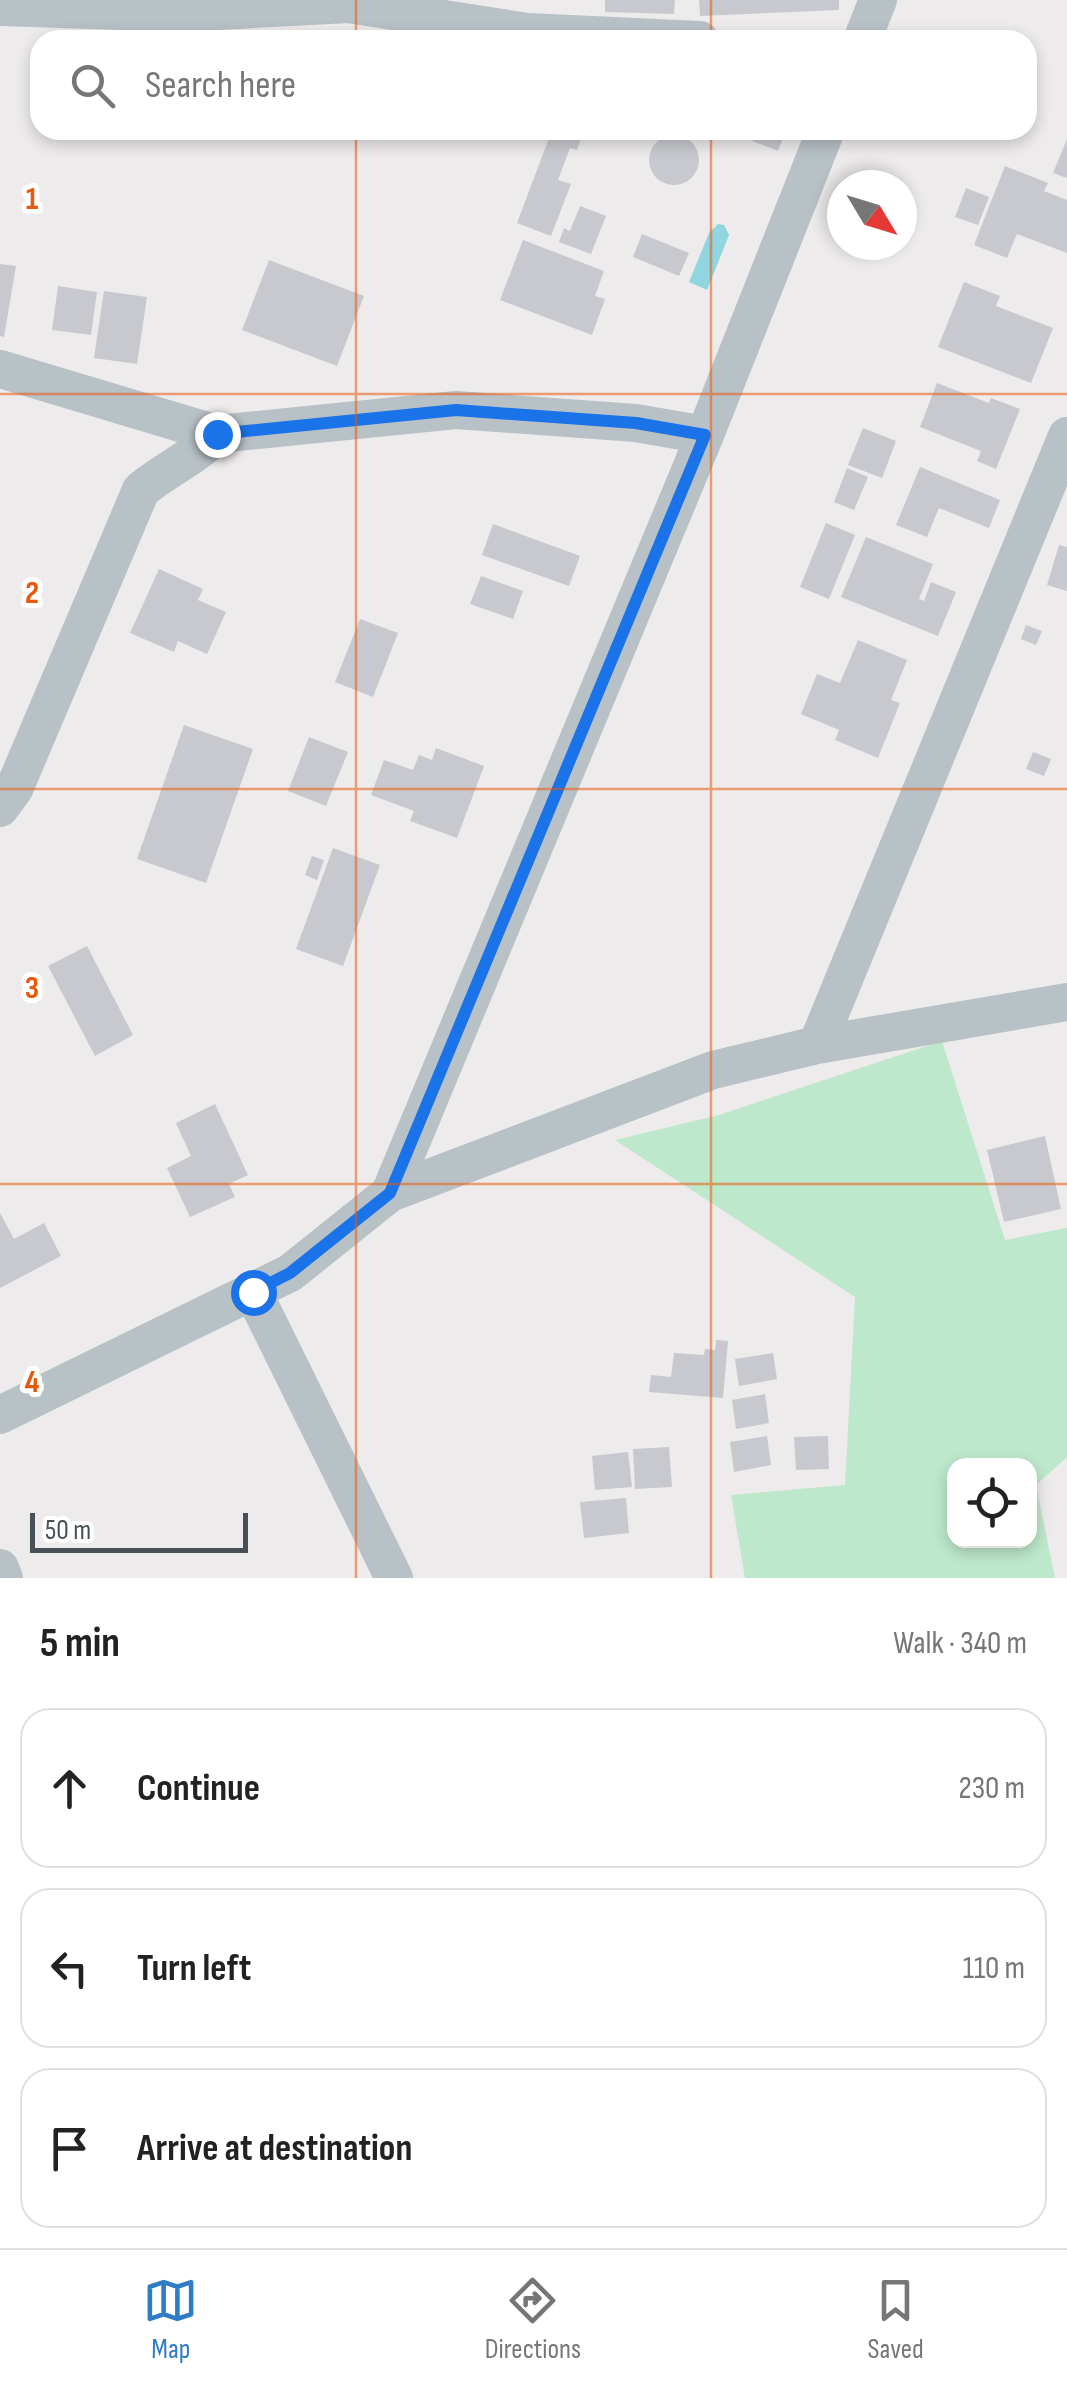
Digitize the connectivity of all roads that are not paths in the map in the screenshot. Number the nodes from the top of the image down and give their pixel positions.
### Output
1 (878, 0) edge
2 (349, 2) edge
3 (0, 6) edge
4 (515, 30) edge
5 (866, 30) edge
6 (822, 140) edge
7 (0, 369) edge
8 (217, 434) junction
9 (705, 435) junction
10 (1067, 436) edge
11 (0, 808) edge
12 (1067, 1002) edge
13 (817, 1045) junction
14 (390, 1193) junction
15 (253, 1292) junction
16 (0, 1415) edge
17 (0, 1568) edge
18 (4, 1578) edge
19 (394, 1578) edge

1 - 5 street
2 - 3 street
2 - 4 street
6 - 9 street
7 - 8 street
8 - 9 street
8 - 11 street
9 - 14 street
10 - 13 street
12 - 13 street
13 - 14 street
14 - 15 street
15 - 16 street
15 - 19 street
17 - 18 street

